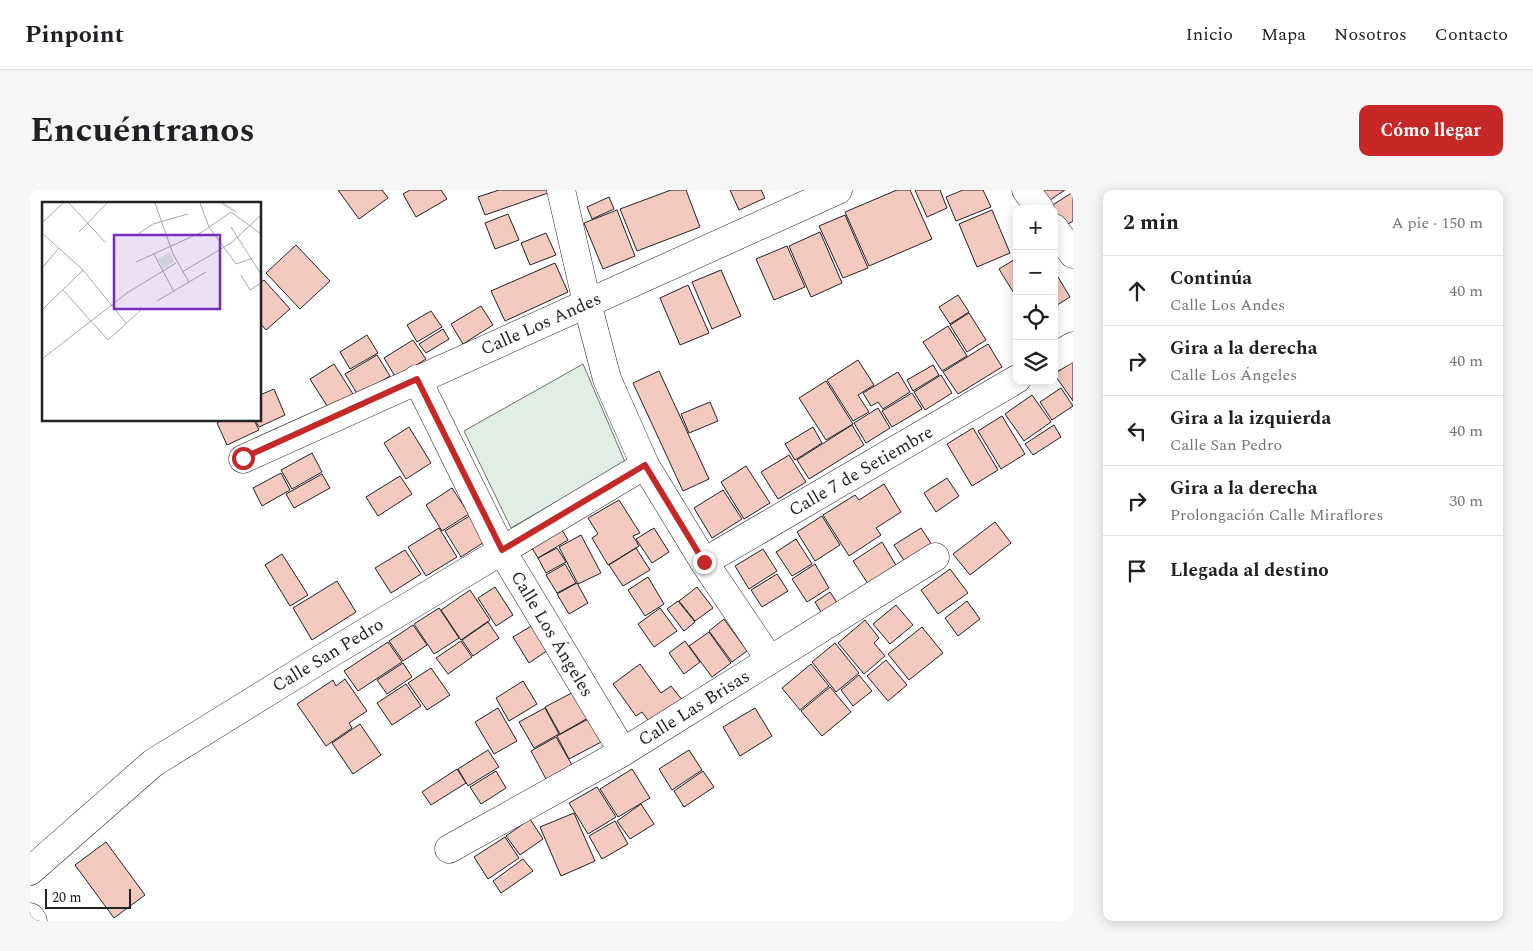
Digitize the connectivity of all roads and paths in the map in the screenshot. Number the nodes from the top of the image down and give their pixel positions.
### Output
1 (561, 190) edge
2 (838, 190) edge
3 (1026, 190) edge
4 (1037, 205) edge
5 (1058, 233) edge
6 (1073, 254) edge
7 (587, 303) junction
8 (1073, 346) edge
9 (1058, 355) edge
10 (417, 379) junction
11 (1013, 381) edge
12 (243, 458) dead end
13 (645, 465) junction
14 (502, 550) junction
15 (935, 557) dead end
16 (704, 562) junction
17 (770, 660) junction
18 (623, 752) junction
19 (449, 850) dead end
20 (30, 871) edge
21 (30, 917) edge
22 (33, 921) edge

1 - 7 street
2 - 7 street, Calle Los Andes
3 - 4 street
5 - 6 street
7 - 10 street, Calle Los Andes
7 - 13 street
8 - 9 street
10 - 12 street, Calle Los Andes
10 - 14 street, Calle Los Ángeles
11 - 16 street, Calle 7 de Setiembre
13 - 14 street, Calle San Pedro
13 - 16 street
14 - 18 street, Calle Los Ángeles
14 - 20 street, Calle San Pedro
15 - 17 street, Calle Las Brisas
16 - 17 street
17 - 18 street, Calle Las Brisas
18 - 19 street, Calle Las Brisas
21 - 22 street

